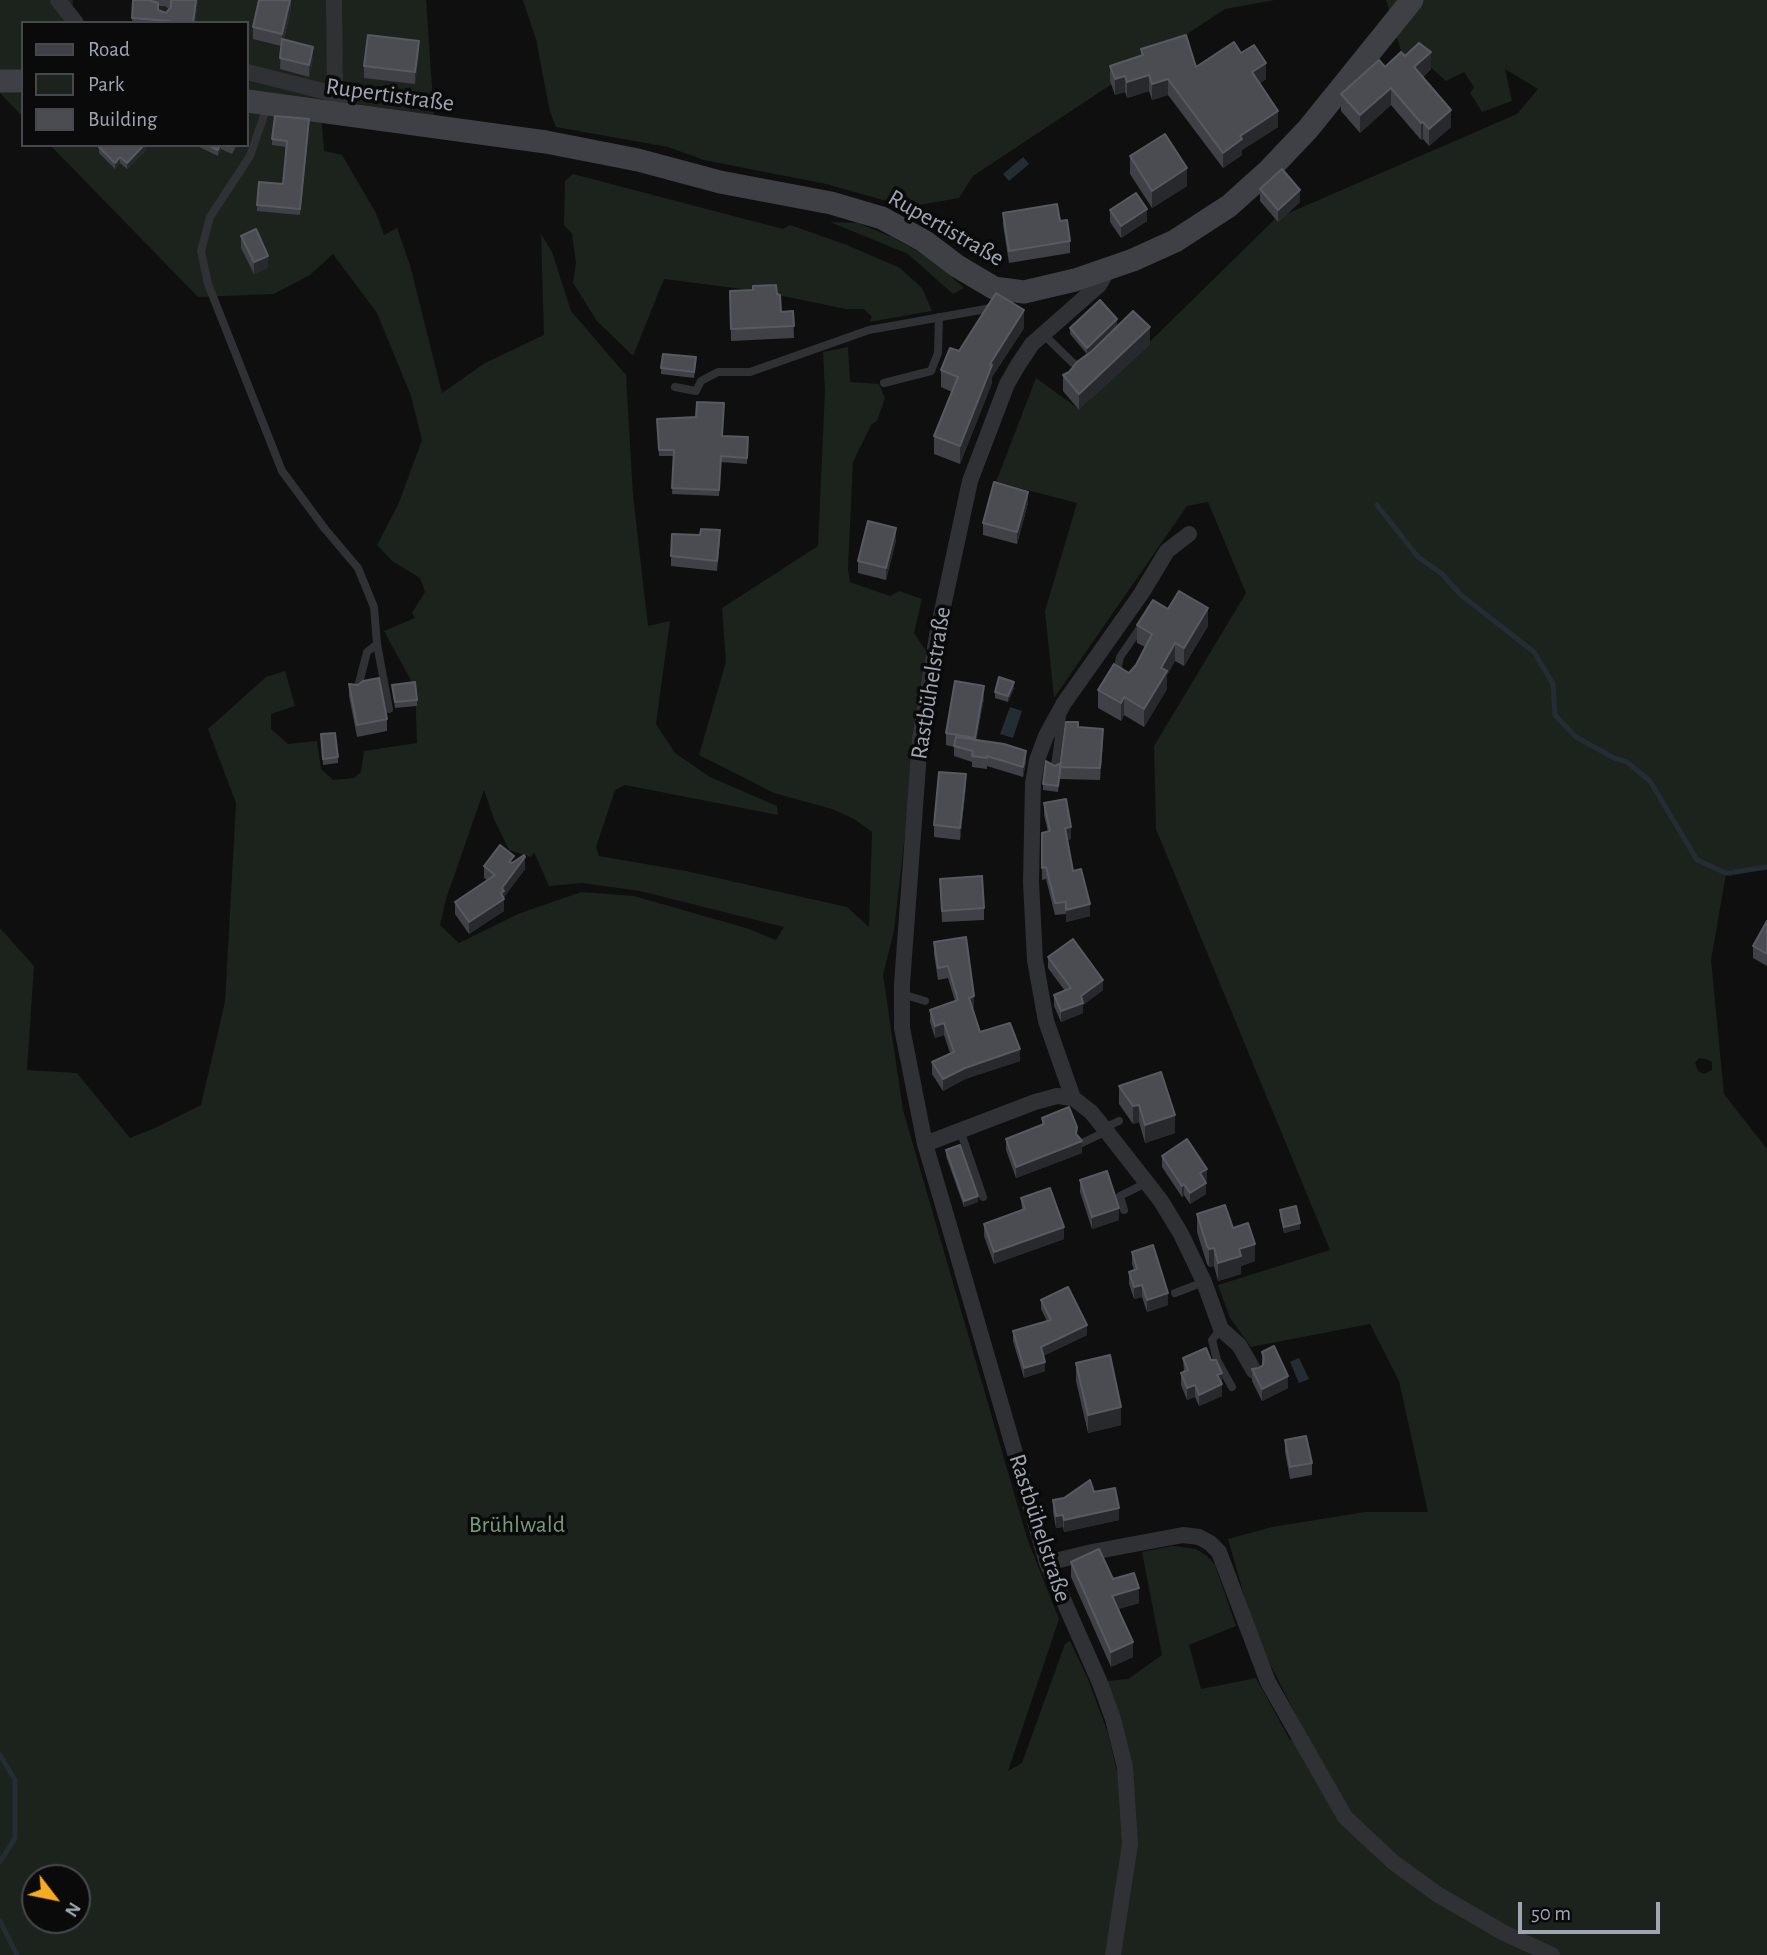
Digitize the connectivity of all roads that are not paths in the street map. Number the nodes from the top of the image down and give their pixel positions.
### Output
1 (58, 0) edge
2 (334, 0) edge
3 (1412, 0) edge
4 (74, 21) edge
5 (248, 72) edge
6 (0, 81) edge
7 (21, 81) edge
8 (335, 94) junction
9 (257, 102) edge
10 (345, 116) junction
11 (1109, 268) junction
12 (1009, 291) junction
13 (939, 317) junction
14 (1043, 334) junction
15 (1095, 355) edge
16 (1078, 366) junction
17 (1071, 375) edge
18 (884, 383) dead end
19 (675, 387) dead end
20 (1189, 534) dead end
21 (1147, 617) edge
22 (376, 644) junction
23 (1130, 680) edge
24 (356, 691) edge
25 (1064, 703) junction
26 (389, 709) dead end
27 (1055, 765) edge
28 (902, 994) junction
29 (925, 1001) dead end
30 (1073, 1098) junction
31 (1110, 1127) junction
32 (960, 1130) junction
33 (1082, 1143) edge
34 (925, 1144) junction
35 (1148, 1182) junction
36 (983, 1197) dead end
37 (1124, 1210) dead end
38 (1204, 1282) junction
39 (1175, 1293) dead end
40 (1221, 1329) junction
41 (1254, 1371) edge
42 (1232, 1387) dead end
43 (1047, 1563) junction
44 (1113, 1955) edge
45 (1552, 1955) edge

1 - 4 street
2 - 8 street
3 - 11 main road, Rupertistraße
5 - 8 street
6 - 7 main road
8 - 10 street
9 - 10 main road, Rupertistraße
9 - 22 lane, Rupertistraße
10 - 12 main road, Rupertistraße
11 - 12 main road, Rupertistraße
11 - 14 street, Rastbühelstraße
12 - 13 lane
13 - 18 lane
13 - 19 lane
14 - 16 lane
14 - 28 street, Rastbühelstraße
15 - 16 lane
16 - 17 lane
20 - 25 street
21 - 23 lane
22 - 24 lane
22 - 26 lane, Rupertistraße
25 - 27 lane
25 - 30 street
28 - 29 lane
28 - 34 street, Rastbühelstraße
30 - 31 street
30 - 32 street
31 - 33 lane
31 - 35 street
32 - 34 street
32 - 36 lane
34 - 43 street, Rastbühelstraße
35 - 37 lane
35 - 38 street
38 - 39 lane
38 - 40 street
40 - 41 street
40 - 42 lane
43 - 44 street, Rastbühelstraße
43 - 45 street

